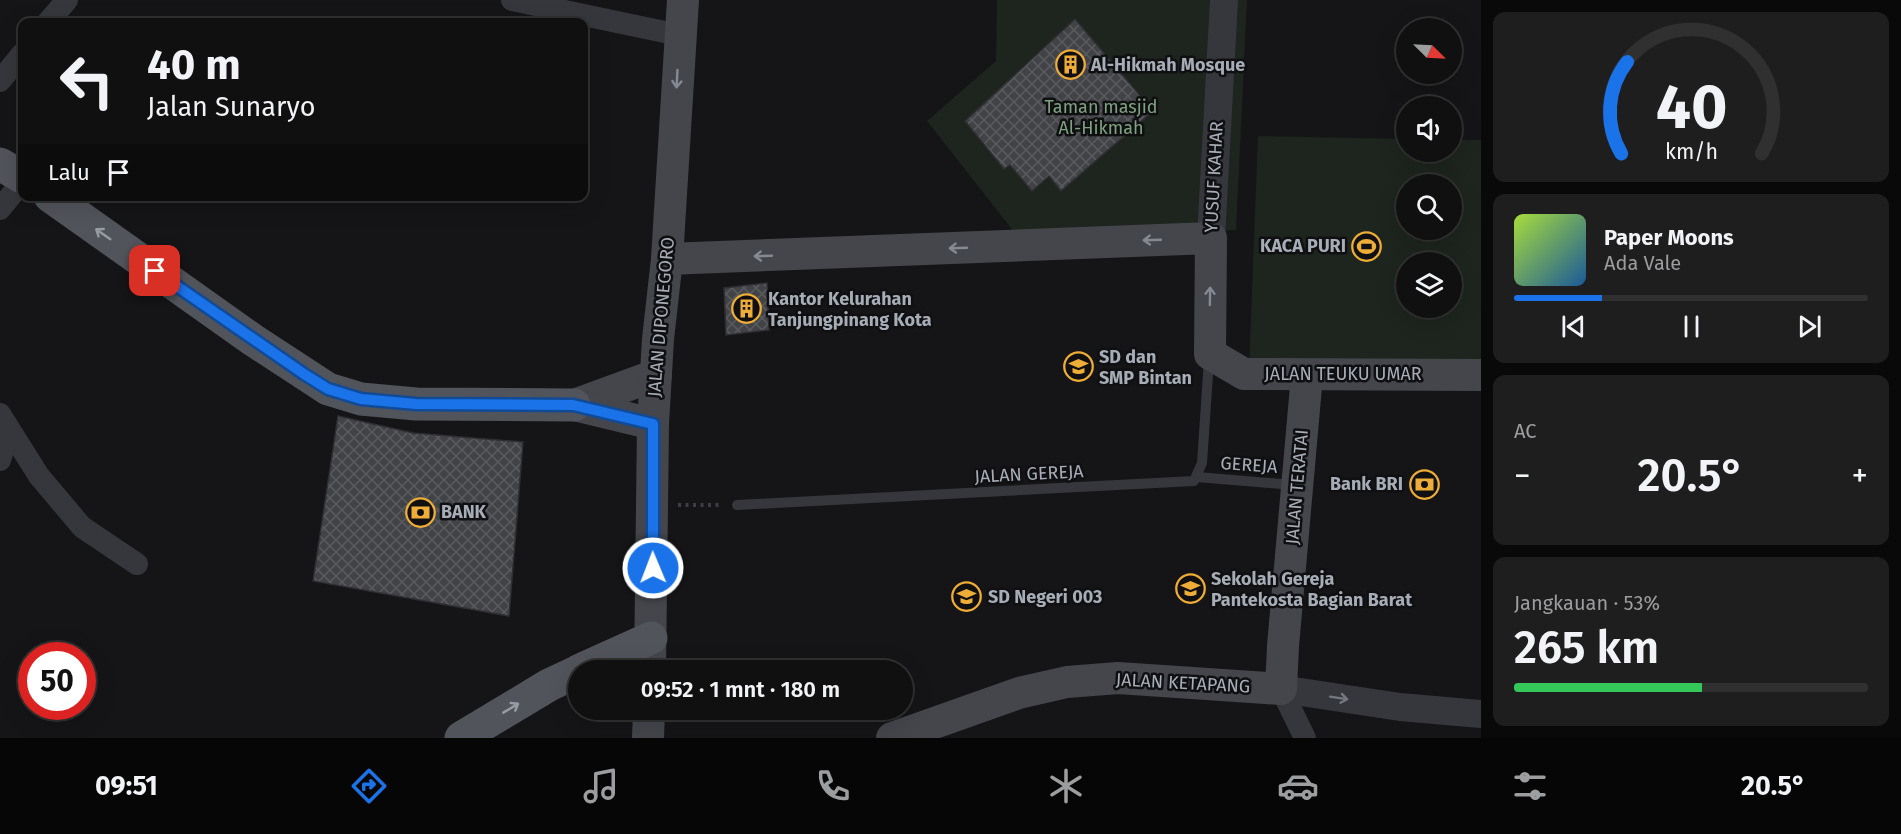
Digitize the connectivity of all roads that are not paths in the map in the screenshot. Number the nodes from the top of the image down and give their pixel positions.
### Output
1 (67, 0) edge
2 (513, 0) edge
3 (683, 0) edge
4 (1224, 0) edge
5 (51, 18) edge
6 (679, 35) junction
7 (18, 59) edge
8 (0, 81) edge
9 (0, 164) edge
10 (18, 177) edge
11 (18, 185) edge
12 (57, 201) edge
13 (0, 209) edge
14 (1211, 238) junction
15 (667, 260) junction
16 (1209, 354) junction
17 (656, 375) junction
18 (1307, 375) junction
19 (1481, 375) edge
20 (573, 405) junction
21 (4, 423) edge
22 (653, 424) junction
23 (0, 460) edge
24 (1197, 477) junction
25 (1298, 485) junction
26 (737, 506) road end
27 (137, 564) dead end
28 (651, 638) junction
29 (604, 660) edge
30 (650, 660) edge
31 (568, 676) edge
32 (1281, 690) junction
33 (1481, 714) edge
34 (649, 720) edge
35 (460, 738) edge
36 (648, 738) edge
37 (892, 738) edge
38 (1305, 738) edge

1 - 5 street
2 - 6 street
3 - 6 main road, JALAN DIPONEGORO
4 - 14 street, YUSUF KAHAR
6 -> 15 main road, JALAN DIPONEGORO
7 - 8 street
9 - 10 main road
11 - 13 street
20 -> 12 main road
14 -> 15 main road
16 -> 14 main road, YUSUF KAHAR
15 - 17 main road, JALAN DIPONEGORO
16 - 18 main road, JALAN TEUKU UMAR
16 - 24 lane
17 - 20 main road
17 - 22 main road, JALAN DIPONEGORO
18 - 19 main road, JALAN TEUKU UMAR
18 - 25 main road, JALAN TERATAI
20 - 22 main road
21 - 23 street
21 - 27 street
22 - 28 main road, JALAN DIPONEGORO
24 - 25 lane, GEREJA
24 - 26 lane, JALAN GEREJA
25 - 32 main road, JALAN TERATAI
28 - 29 main road
28 - 30 main road, JALAN DIPONEGORO
35 -> 31 main road
32 -> 33 street, JALAN KETAPANG
32 - 37 main road, JALAN KETAPANG
32 - 38 street, JALAN TERATAI
34 - 36 main road

